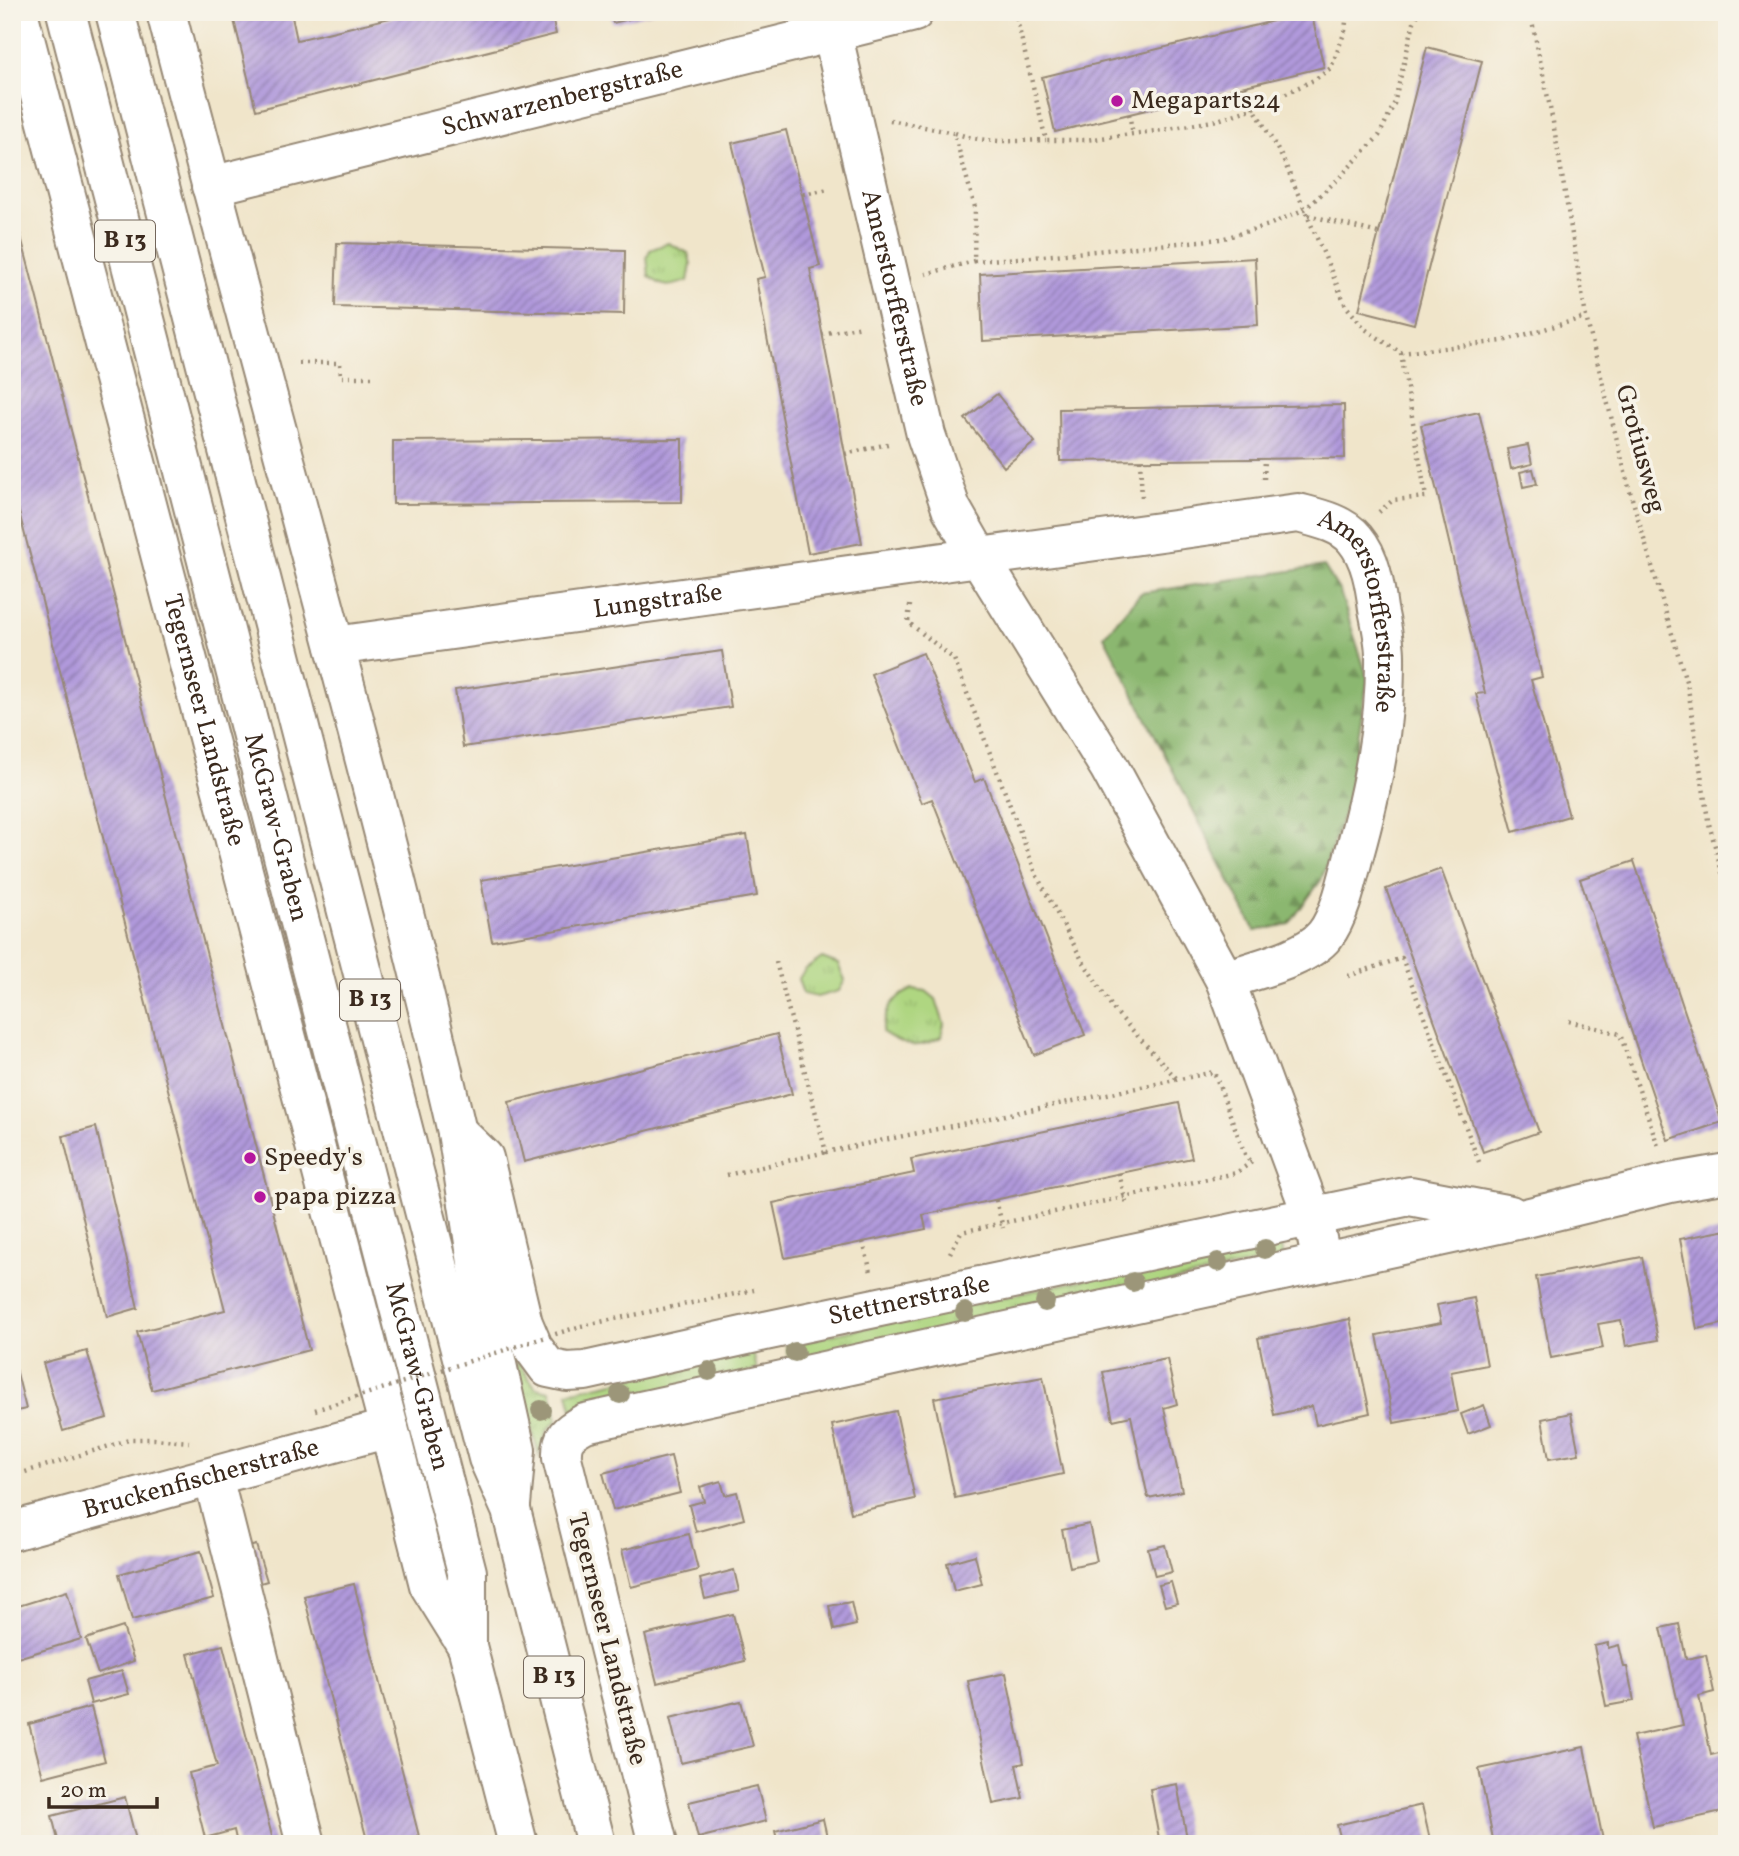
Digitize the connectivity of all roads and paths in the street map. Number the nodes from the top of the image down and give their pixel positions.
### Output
1 (18, 12) edge
2 (66, 12) edge
3 (115, 12) edge
4 (914, 12) edge
5 (1015, 12) edge
6 (1347, 12) edge
7 (1419, 12) edge
8 (1530, 12) edge
9 (168, 17) edge
10 (832, 32) junction
11 (1246, 86) dead end
12 (1254, 108) junction
13 (851, 111) junction
14 (1129, 114) dead end
15 (954, 133) junction
16 (1133, 134) junction
17 (1046, 140) junction
18 (211, 186) junction
19 (1306, 212) junction
20 (1378, 233) dead end
21 (974, 261) junction
22 (891, 284) junction
23 (1586, 317) junction
24 (1401, 353) junction
25 (259, 363) junction
26 (372, 377) dead end
27 (926, 435) junction
28 (845, 454) dead end
29 (1355, 539) junction
30 (979, 557) junction
31 (915, 565) junction
32 (335, 646) junction
33 (1727, 891) edge
34 (776, 962) dead end
35 (1348, 976) dead end
36 (1225, 980) junction
37 (1569, 1021) dead end
38 (1178, 1080) junction
39 (457, 1132) junction
40 (826, 1152) junction
41 (1479, 1162) dead end
42 (1727, 1173) edge
43 (1119, 1174) dead end
44 (727, 1175) dead end
45 (1671, 1183) junction
46 (996, 1199) dead end
47 (1126, 1200) junction
48 (1312, 1215) junction
49 (1526, 1218) junction
50 (1003, 1225) junction
51 (863, 1242) dead end
52 (948, 1259) dead end
53 (1322, 1262) junction
54 (873, 1281) dead end
55 (754, 1290) dead end
56 (765, 1331) junction
57 (775, 1382) junction
58 (315, 1410) dead end
59 (389, 1428) junction
60 (567, 1434) joint
61 (196, 1442) dead end
62 (12, 1476) edge
63 (213, 1477) junction
64 (511, 1510) junction
65 (12, 1531) edge
66 (467, 1646) junction
67 (306, 1844) edge
68 (518, 1844) edge
69 (596, 1844) edge
70 (658, 1844) edge

1 - 59 main road, Tegernseer Landstraße
2 - 66 main road, McGraw-Graben / B 13
3 - 64 main road, McGraw-Graben / B 13
4 - 10 main road, Schwarzenbergstraße
5 - 17 path
6 - 12 path
7 - 19 path
8 - 23 path, Grotiusweg
9 - 18 main road
10 - 13 main road, Amerstorfferstraße
10 - 18 main road, Schwarzenbergstraße
11 - 12 path
12 - 16 path
12 - 19 path
13 - 15 path
13 - 22 main road, Amerstorfferstraße
14 - 16 path
15 - 17 path
15 - 21 path
16 - 17 path
18 - 25 main road
19 - 20 path
19 - 21 path
19 - 24 path
21 - 22 path
22 - 27 main road, Amerstorfferstraße
23 - 24 path
23 - 33 path, Grotiusweg
24 - 29 path
25 - 26 path
25 - 32 main road
27 - 28 path
27 - 30 main road, Amerstorfferstraße
29 - 30 main road, Amerstorfferstraße
29 - 36 main road, Amerstorfferstraße
30 - 31 main road, Lungstraße
30 - 36 main road, Amerstorfferstraße
31 - 32 main road, Lungstraße
31 - 38 path
32 - 39 main road
34 - 40 path
35 - 41 path
36 - 48 main road, Amerstorfferstraße
37 - 45 path
38 - 40 path
38 - 47 path
39 - 56 main road, Stettnerstraße
39 - 64 main road
40 - 44 path
42 - 45 main road, Stettnerstraße
43 - 47 path
45 - 49 main road, Stettnerstraße
46 - 50 path
47 - 50 path
48 - 49 main road, Stettnerstraße
48 - 53 main road, Amerstorfferstraße
48 - 56 main road, Stettnerstraße
49 - 53 main road, Stettnerstraße
50 - 52 path
51 - 54 path
53 - 57 main road, Stettnerstraße
55 - 58 path, bridge
56 - 57 main road
57 - 60 main road, Stettnerstraße
59 - 63 main road, Bruckenfischerstraße
59 - 66 main road, Tegernseer Landstraße
60 - 70 main road, Tegernseer Landstraße
61 - 62 path
63 - 65 main road, Bruckenfischerstraße
63 - 67 main road
64 - 69 main road, B 13
66 - 68 main road, B 13

